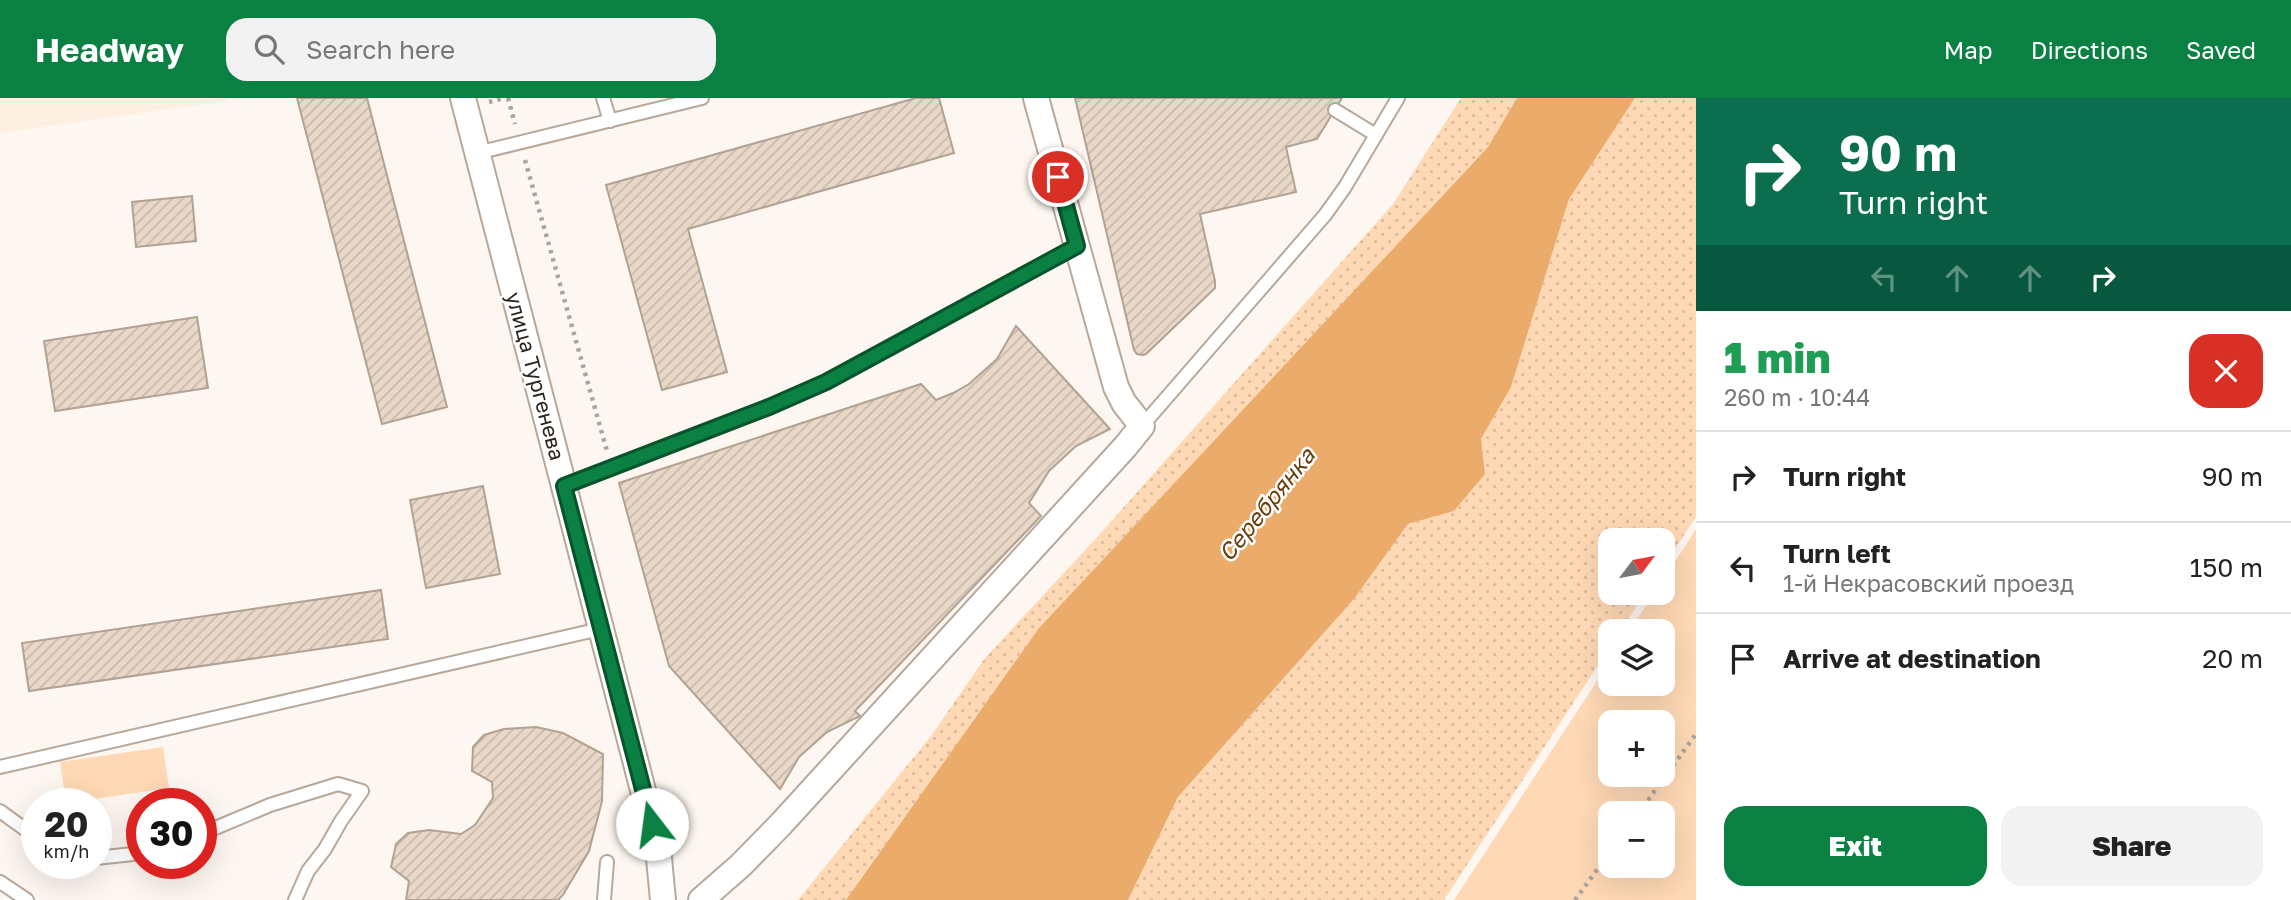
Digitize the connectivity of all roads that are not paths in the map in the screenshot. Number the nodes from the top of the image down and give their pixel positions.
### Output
1 (463, 98) edge
2 (603, 98) edge
3 (702, 98) edge
4 (1036, 98) edge
5 (1398, 98) edge
6 (1335, 110) dead end
7 (610, 121) junction
8 (1376, 135) junction
9 (477, 153) junction
10 (1077, 246) junction
11 (1142, 426) junction
12 (564, 486) junction
13 (600, 629) junction
14 (0, 767) edge
15 (0, 811) edge
16 (21, 826) edge
17 (217, 827) edge
18 (607, 862) dead end
19 (0, 882) edge
20 (27, 900) edge
21 (295, 900) edge
22 (604, 900) edge
23 (663, 900) edge
24 (701, 900) edge

1 - 9 street, улица Тургенева
2 - 7 lane
3 - 7 lane
4 - 10 street
5 - 8 lane
6 - 8 lane
7 - 9 lane
8 - 11 lane
9 - 12 street, улица Тургенева
10 - 11 street
10 - 12 lane
11 - 24 street
12 - 13 street, улица Тургенева
13 - 14 lane
13 - 23 street, улица Тургенева
15 - 16 lane
17 - 21 lane
18 - 22 lane
19 - 20 lane

